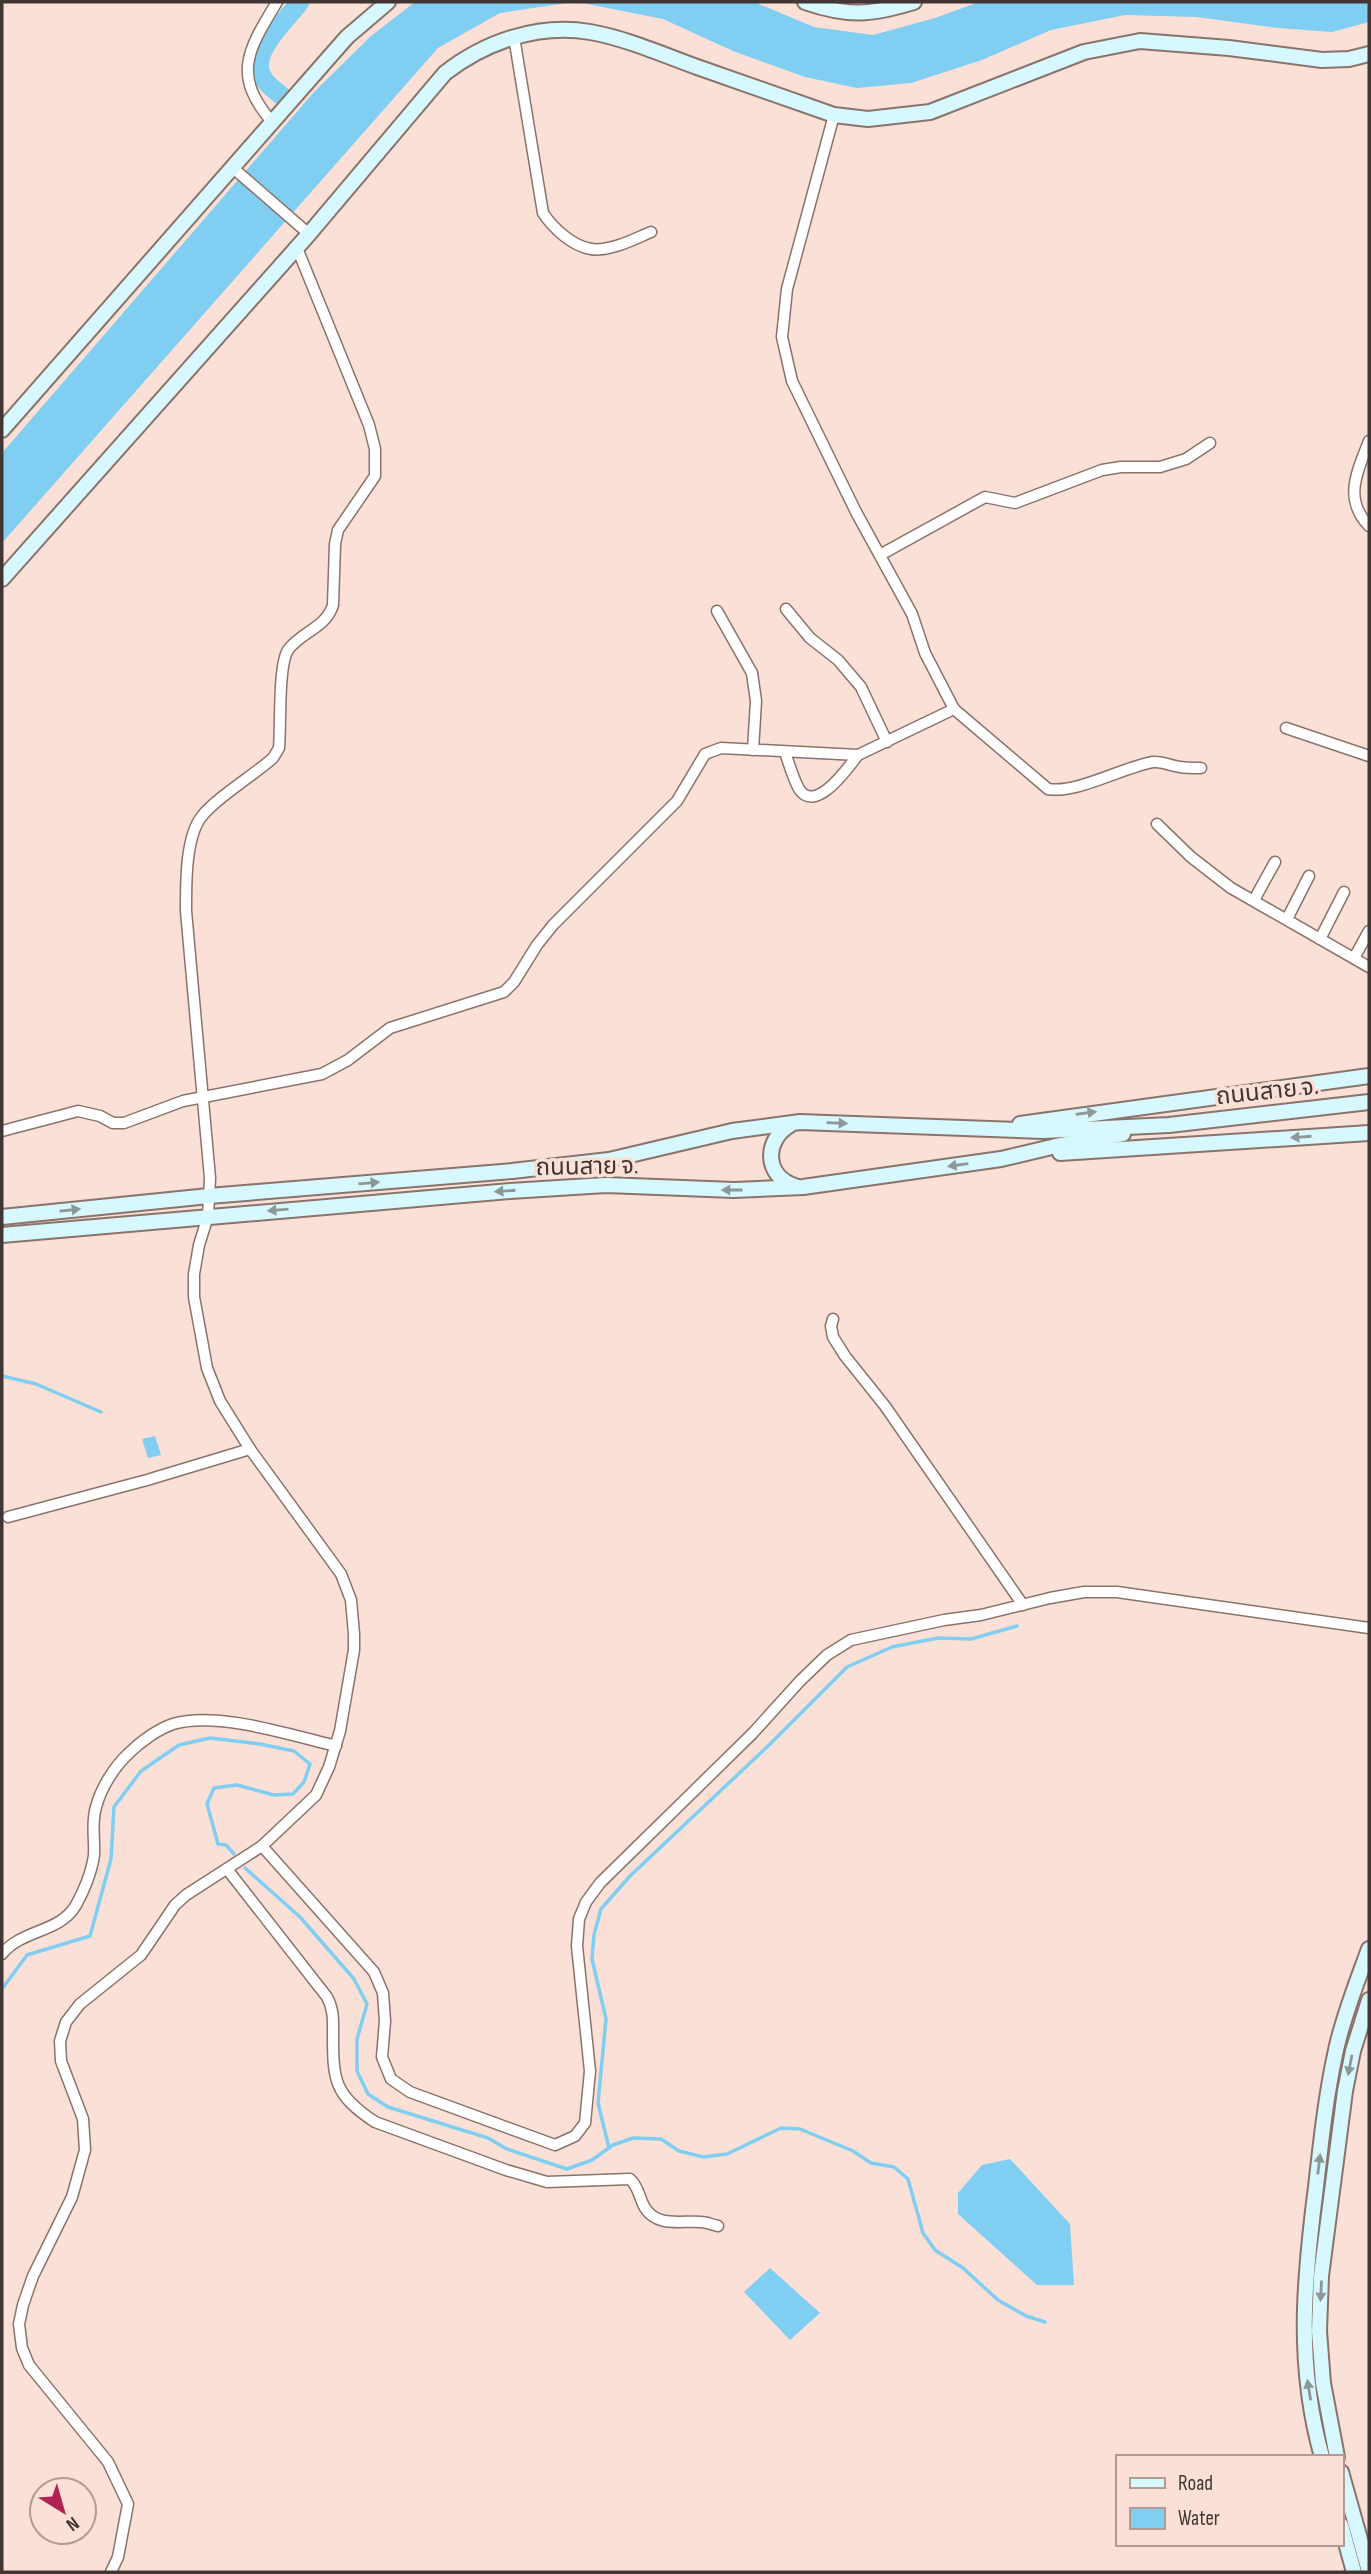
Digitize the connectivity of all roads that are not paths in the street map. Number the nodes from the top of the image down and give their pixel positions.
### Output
1 (277, 2) edge
2 (388, 2) edge
3 (805, 2) edge
4 (914, 2) edge
5 (514, 37) junction
6 (1369, 54) edge
7 (834, 115) junction
8 (273, 123) junction
9 (233, 168) junction
10 (651, 232) dead end
11 (309, 234) junction
12 (297, 248) junction
13 (2, 430) edge
14 (1369, 441) edge
15 (1210, 443) dead end
16 (1369, 526) edge
17 (880, 555) junction
18 (2, 579) edge
19 (786, 609) dead end
20 (717, 611) dead end
21 (954, 709) junction
22 (1286, 728) dead end
23 (887, 742) junction
24 (753, 750) junction
25 (785, 752) junction
26 (858, 755) junction
27 (1369, 756) edge
28 (1201, 768) dead end
29 (1157, 824) dead end
30 (1275, 862) dead end
31 (1309, 876) dead end
32 (1344, 892) dead end
33 (1254, 900) junction
34 (1287, 919) junction
35 (1369, 931) edge
36 (1321, 939) junction
37 (1354, 958) junction
38 (1369, 967) edge
39 (1369, 1076) edge
40 (202, 1097) junction
41 (1369, 1102) edge
42 (800, 1122) junction
43 (1169, 1125) junction
44 (994, 1128) junction
45 (2, 1131) edge
46 (1369, 1133) edge
47 (1001, 1159) junction
48 (803, 1187) junction
49 (209, 1195) junction
50 (208, 1216) junction
51 (2, 1217) edge
52 (2, 1236) edge
53 (833, 1319) dead end
54 (250, 1449) junction
55 (8, 1517) dead end
56 (1023, 1605) junction
57 (1369, 1628) edge
58 (335, 1746) junction
59 (262, 1846) junction
60 (227, 1869) junction
61 (1369, 1949) edge
62 (2, 1954) edge
63 (1369, 2000) edge
64 (718, 2226) dead end
65 (1322, 2455) edge
66 (1337, 2455) edge
67 (1343, 2479) edge
68 (1343, 2532) edge
69 (1369, 2571) edge
70 (111, 2572) edge
71 (1354, 2572) edge

1 - 8 street
2 - 8 main road
3 - 4 main road
5 - 7 main road
5 - 10 street
5 - 11 main road
6 - 7 main road
7 - 17 street
8 - 9 main road
9 - 11 street
9 - 13 main road
11 - 12 main road
12 - 18 main road
12 - 40 street
14 - 16 street
15 - 17 street
17 - 21 street
19 - 23 street
20 - 24 street
21 - 23 street
21 - 28 street
22 - 27 street
23 - 26 street
24 - 25 street
24 - 40 street
25 - 26 street
25 - 26 street
29 - 33 street
30 - 33 street
31 - 34 street
32 - 36 street
33 - 34 street
34 - 36 street
35 - 37 street
36 - 37 street
37 - 38 street
44 -> 39 main road
40 - 45 street
40 - 49 street
41 - 43 main road, ถนนสาย จ.
42 -> 44 main road, ถนนสาย จ.
42 - 48 main road
49 -> 42 main road, ถนนสาย จ.
43 - 44 main road, ถนนสาย จ.
43 - 47 main road, ถนนสาย จ.
46 -> 47 main road
47 -> 48 main road, ถนนสาย จ.
48 -> 50 main road, ถนนสาย จ.
49 - 50 street
51 -> 49 main road, ถนนสาย จ.
50 - 52 main road, ถนนสาย จ.
50 - 54 street
53 - 56 street
54 - 55 street
54 - 58 street
56 - 57 street
56 - 59 street
58 - 59 street
58 - 62 street
59 - 60 street
60 - 64 street
60 - 70 street
65 -> 61 main road
63 -> 66 main road
67 - 69 main road
68 - 71 main road

